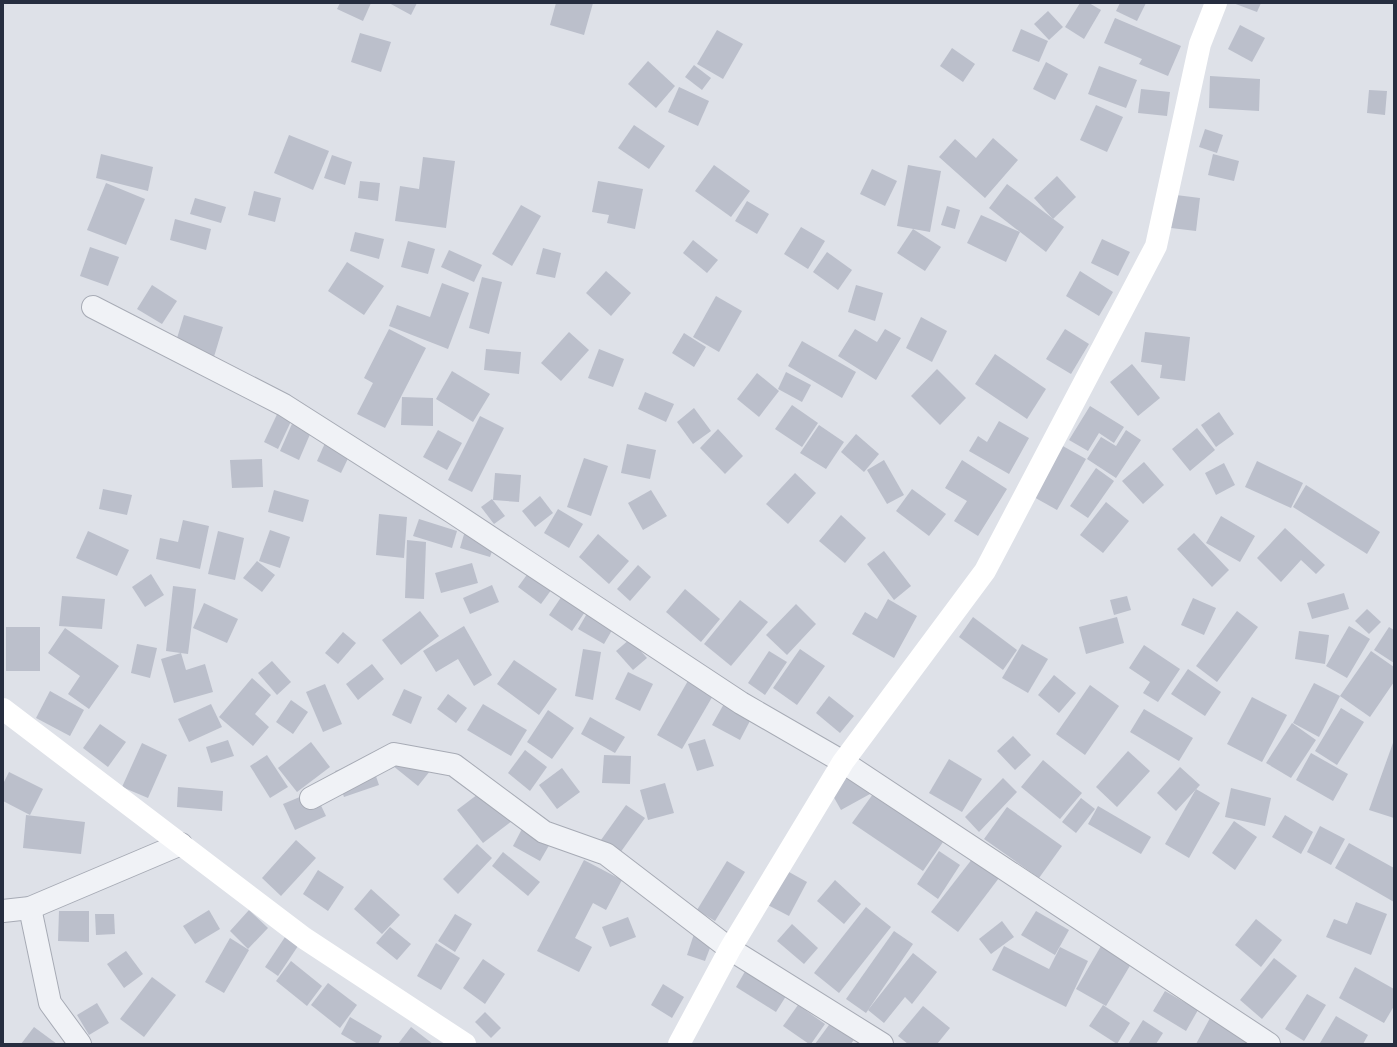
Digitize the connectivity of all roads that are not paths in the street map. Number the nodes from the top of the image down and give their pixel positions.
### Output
1 (1216, 3) edge
2 (93, 307) dead end
3 (3, 709) edge
4 (844, 762) junction
5 (312, 798) dead end
6 (182, 844) junction
7 (30, 908) junction
8 (3, 911) edge
9 (730, 949) junction
10 (80, 1044) edge
11 (465, 1044) edge
12 (679, 1044) edge
13 (882, 1044) edge
14 (1269, 1044) edge

1 - 4 street
2 - 4 street
3 - 6 street
4 - 9 street
4 - 14 street
5 - 9 street
6 - 7 street
6 - 11 street
7 - 8 street
7 - 10 street
9 - 12 street
9 - 13 street

